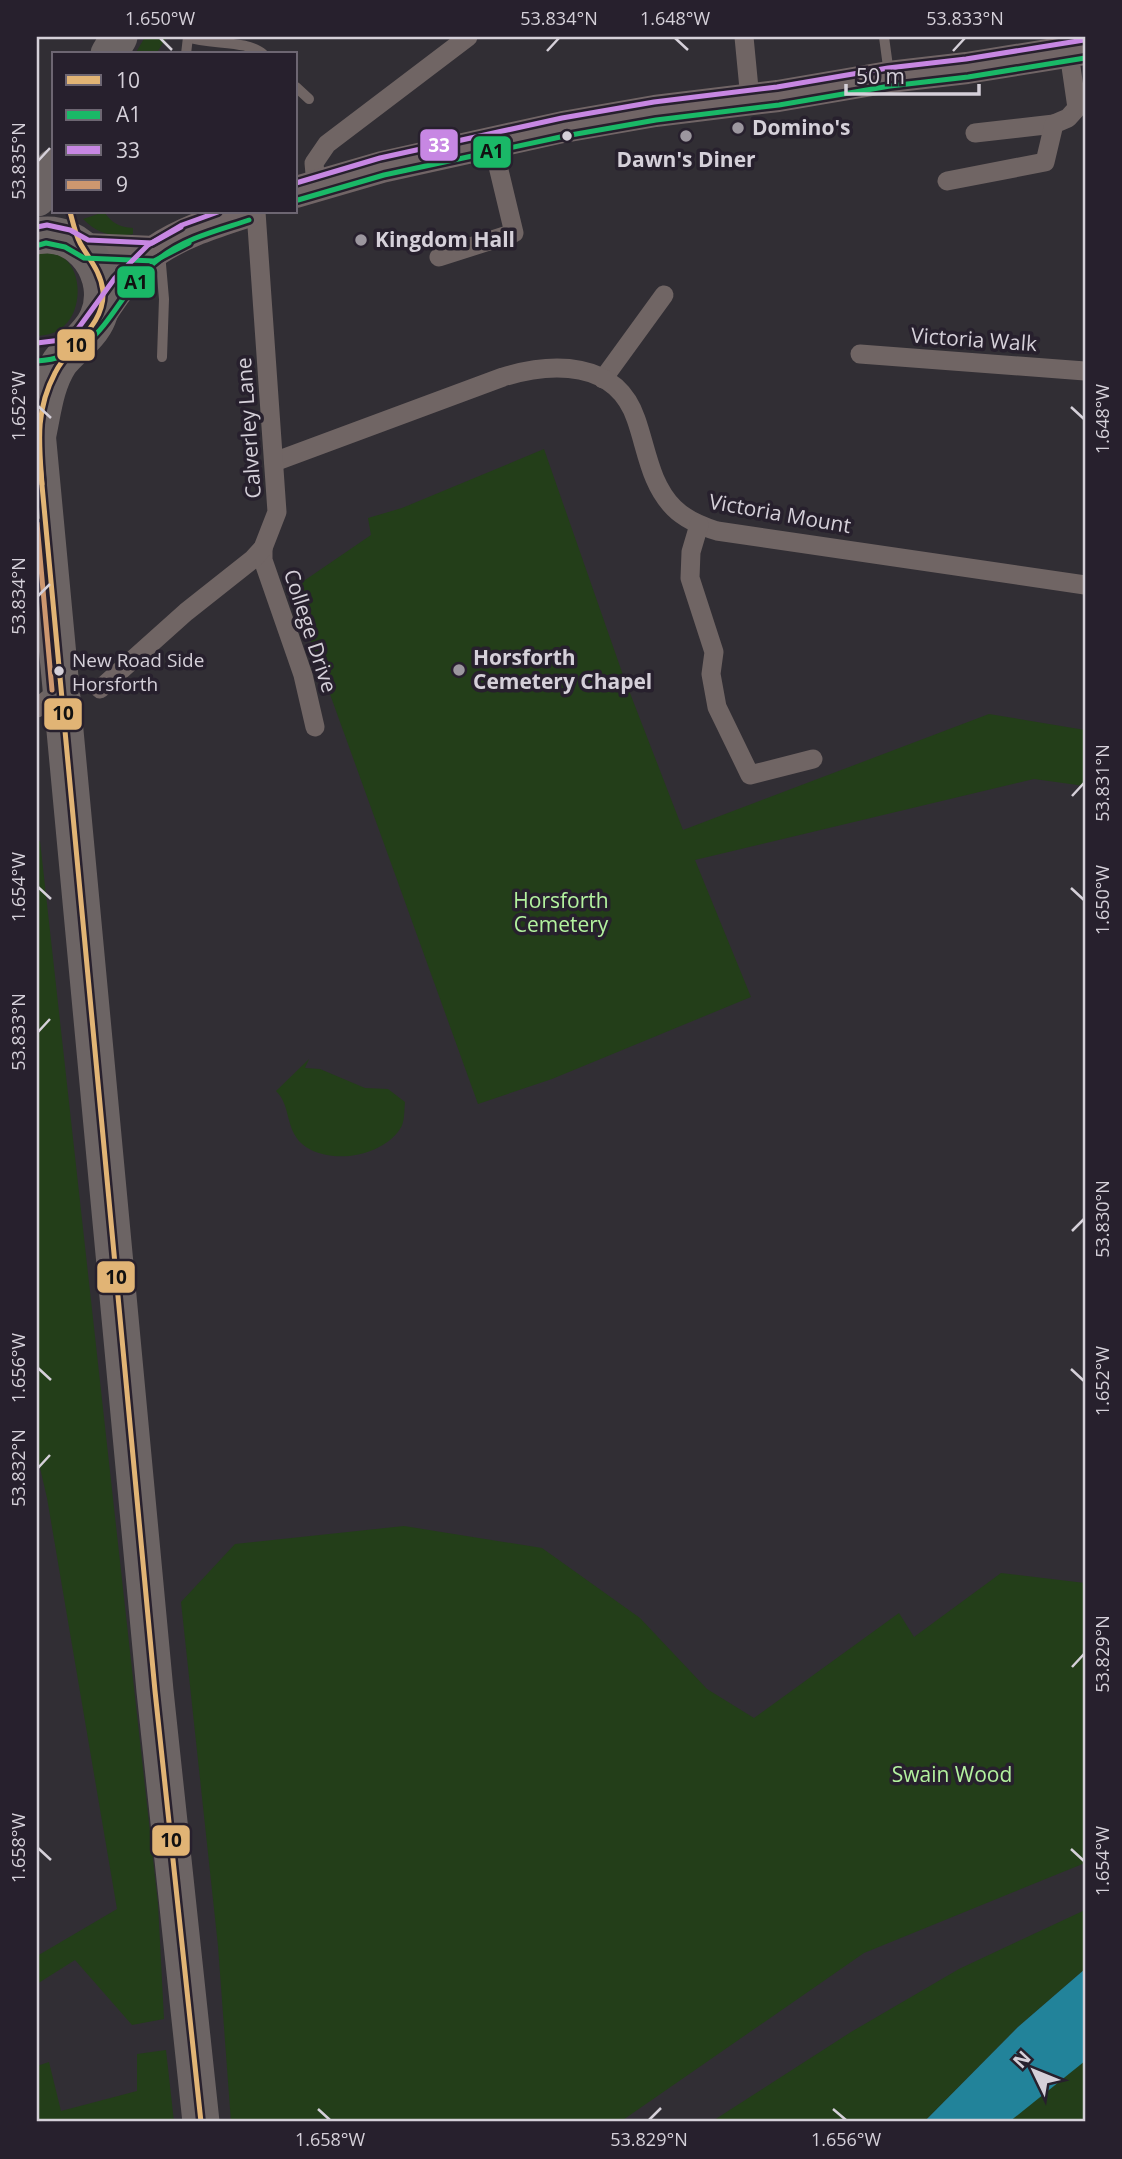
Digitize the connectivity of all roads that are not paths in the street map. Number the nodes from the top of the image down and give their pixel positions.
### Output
1 (188, 37) edge
2 (468, 37) edge
3 (744, 37) edge
4 (884, 37) edge
5 (1077, 51) edge
6 (261, 52) edge
7 (889, 77) junction
8 (298, 89) edge
9 (309, 99) dead end
10 (750, 99) junction
11 (1054, 124) junction
12 (975, 133) dead end
13 (492, 141) junction
14 (52, 171) edge
15 (947, 181) dead end
16 (306, 189) edge
17 (37, 198) edge
18 (72, 214) edge
19 (240, 214) edge
20 (256, 214) edge
21 (37, 236) edge
22 (84, 249) junction
23 (157, 250) junction
24 (439, 257) dead end
25 (664, 295) dead end
26 (87, 330) junction
27 (37, 352) edge
28 (860, 354) dead end
29 (162, 357) dead end
30 (1085, 371) edge
31 (603, 379) junction
32 (37, 433) edge
33 (274, 461) junction
34 (699, 525) junction
35 (262, 548) junction
36 (1085, 585) edge
37 (100, 690) dead end
38 (49, 698) edge
39 (315, 727) dead end
40 (813, 759) dead end
41 (201, 2122) edge

1 - 6 lane
2 - 16 street
3 - 10 street
4 - 7 lane
5 - 7 main road
5 - 11 street
7 - 10 main road
8 - 9 lane
10 - 13 main road
11 - 12 street
11 - 15 street
13 - 16 main road
13 - 24 street
14 - 17 highway
18 - 22 highway
19 - 23 main road
20 - 33 street, Calverley Lane
21 - 22 highway
22 - 23 main road
22 - 26 highway
23 - 26 main road
23 - 29 lane
25 - 31 street
26 - 27 highway
26 - 32 highway
28 - 30 street, Victoria Walk
31 - 33 street, Victoria Mount
31 - 34 street, Victoria Mount
32 - 38 highway
33 - 35 street, Calverley Lane
34 - 36 street, Victoria Mount
34 - 40 street
35 - 37 street, Calverley Lane
35 - 39 street, College Drive
38 - 41 highway

